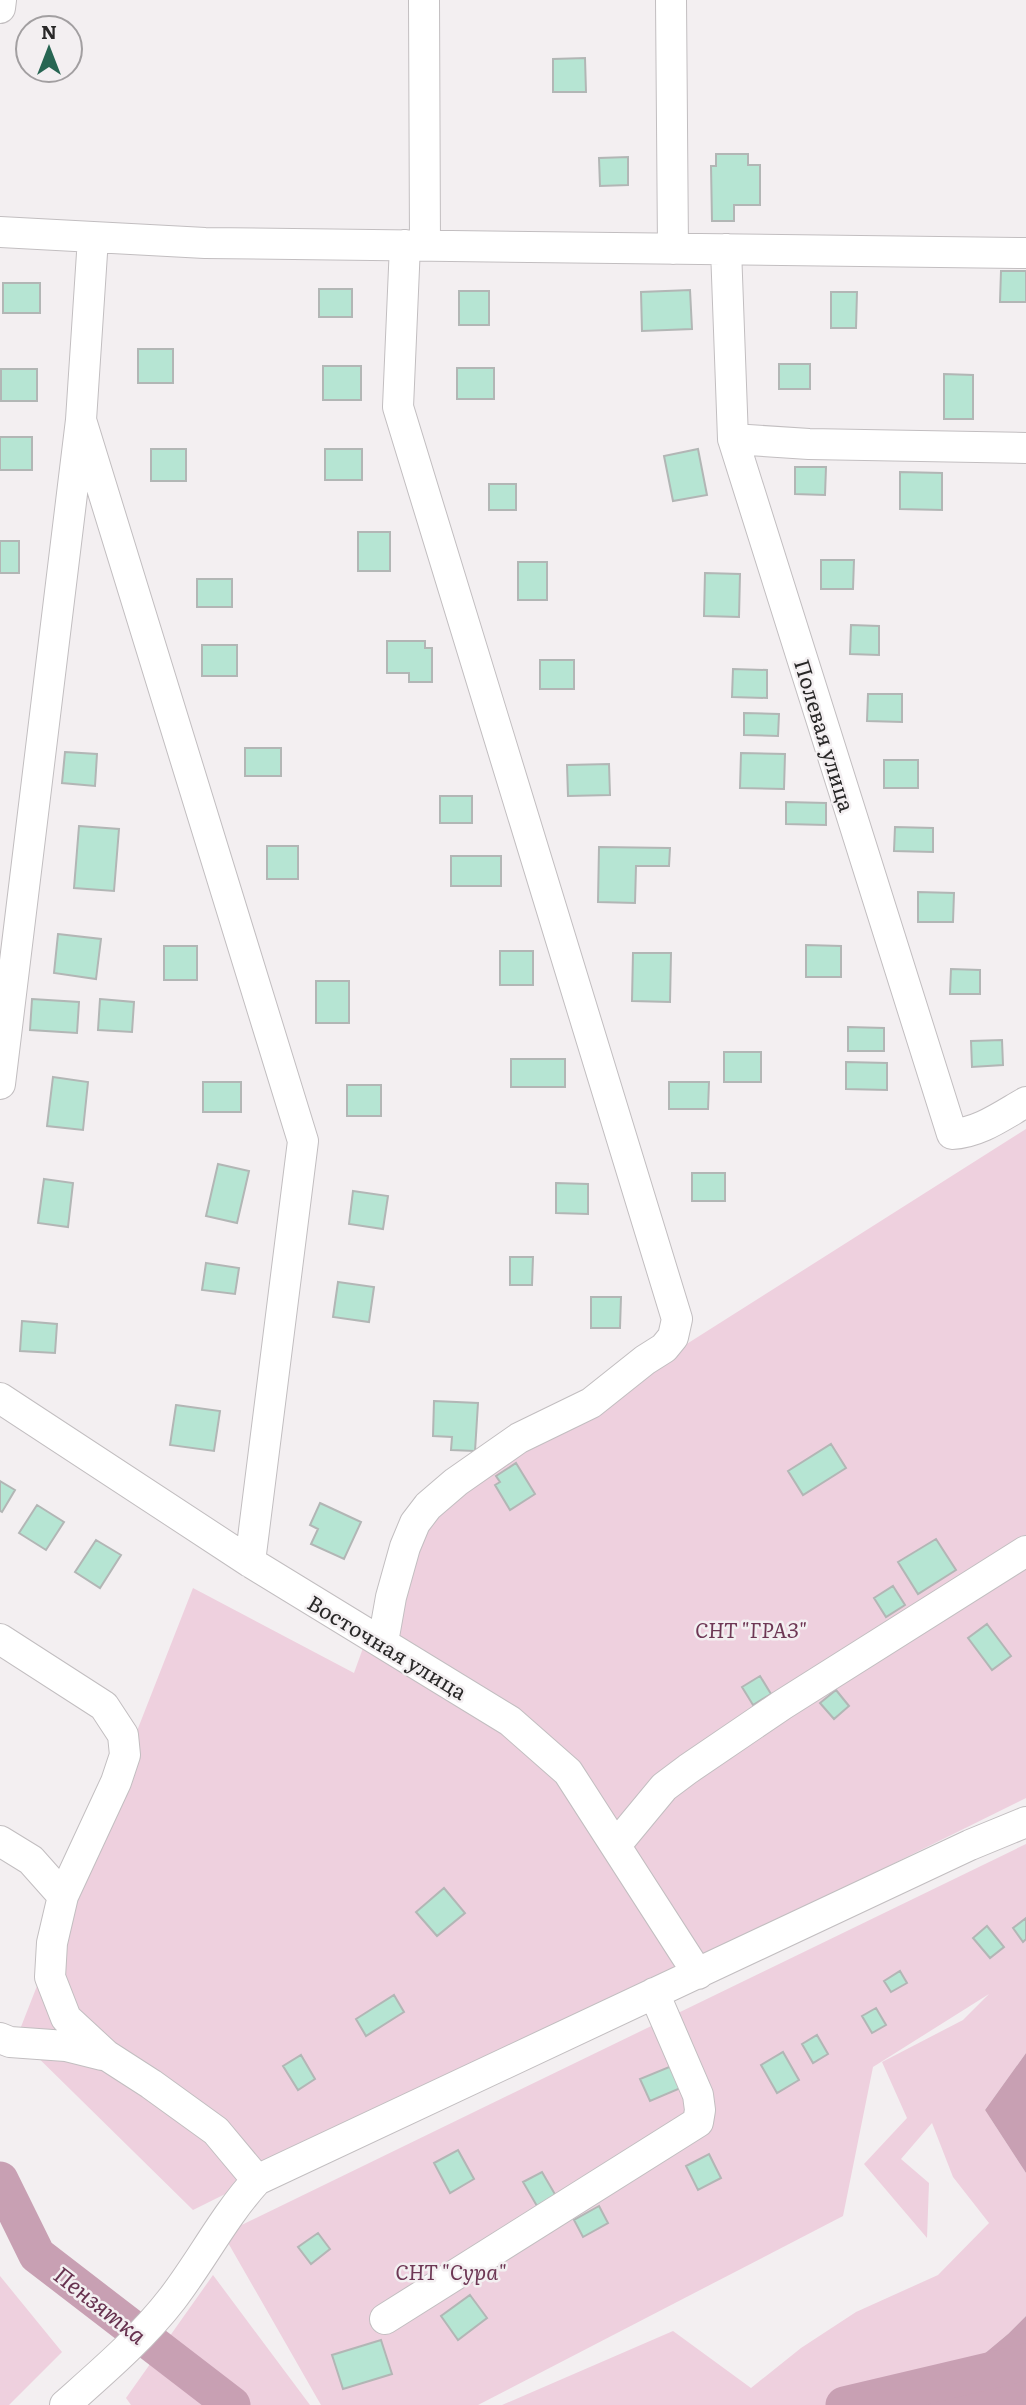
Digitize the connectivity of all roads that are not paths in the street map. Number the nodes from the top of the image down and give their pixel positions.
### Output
1 (1, 0) edge
2 (424, 0) edge
3 (671, 0) edge
4 (0, 8) edge
5 (0, 232) edge
6 (93, 237) junction
7 (415, 245) junction
8 (673, 249) junction
9 (726, 249) junction
10 (1026, 253) edge
11 (81, 420) junction
12 (733, 439) junction
13 (1026, 448) edge
14 (0, 1084) edge
15 (1026, 1102) edge
16 (0, 1398) edge
17 (1026, 1551) edge
18 (250, 1562) junction
19 (0, 1639) edge
20 (383, 1642) junction
21 (1026, 1822) edge
22 (0, 1840) edge
23 (615, 1845) junction
24 (64, 1896) junction
25 (698, 1974) junction
26 (654, 1993) junction
27 (0, 2038) edge
28 (106, 2055) junction
29 (257, 2180) junction
30 (386, 2319) dead end
31 (65, 2405) edge

1 - 4 street
2 - 7 street
3 - 8 street
5 - 6 street
6 - 7 street
6 - 11 street
7 - 8 street
7 - 20 street
8 - 9 street
9 - 10 street
9 - 12 street, Полевая улица
11 - 14 street
11 - 18 street
12 - 13 street
12 - 15 street, Полевая улица
16 - 18 street, Восточная улица
17 - 23 street
18 - 20 street, Восточная улица
19 - 24 street
20 - 23 street, Восточная улица
21 - 25 street
22 - 24 street
23 - 25 street, Восточная улица
24 - 28 street
25 - 26 street
26 - 29 street
26 - 30 street
27 - 28 street
28 - 29 street
29 - 31 street

